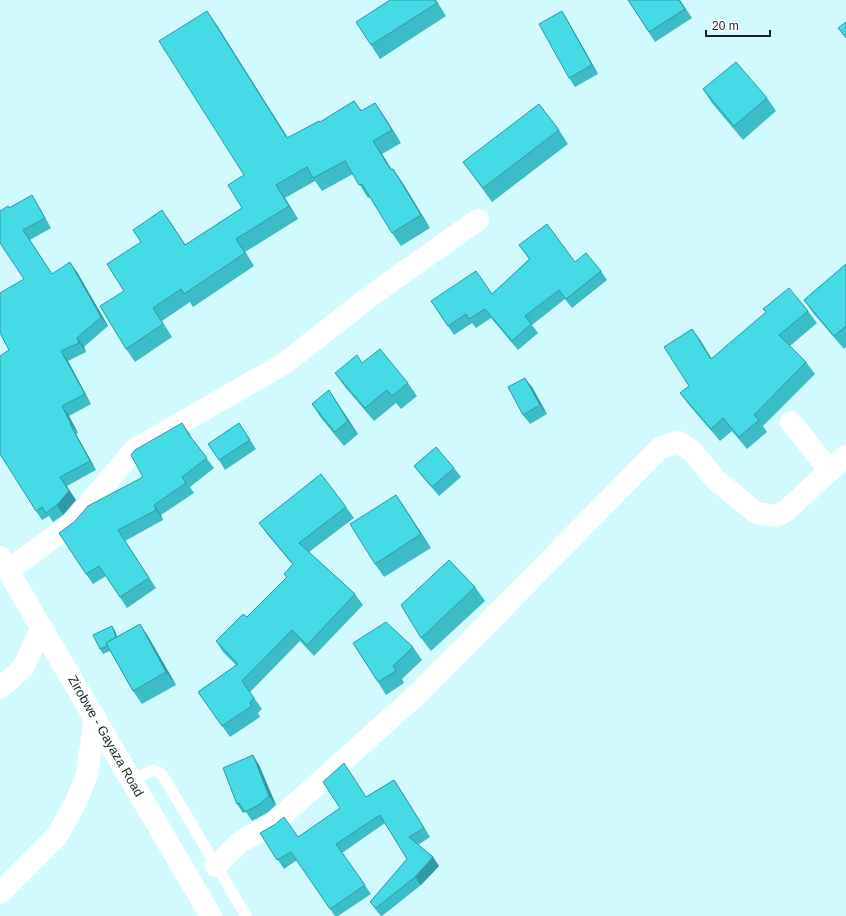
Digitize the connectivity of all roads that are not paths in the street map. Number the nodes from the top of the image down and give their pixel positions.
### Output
1 (478, 220) dead end
2 (791, 422) dead end
3 (846, 456) edge
4 (825, 475) junction
5 (4, 564) edge
6 (42, 628) junction
7 (0, 688) edge
8 (95, 717) junction
9 (132, 780) junction
10 (216, 866) junction
11 (0, 893) edge
12 (211, 916) edge
13 (246, 916) edge

1 - 5 street
2 - 4 street
3 - 4 street
4 - 10 street
5 - 6 street, Zirobwe - Gayaza Road
6 - 7 street
6 - 8 street, Zirobwe - Gayaza Road
8 - 9 street, Zirobwe - Gayaza Road
8 - 11 street
9 - 10 lane
9 - 12 street, Zirobwe - Gayaza Road
10 - 13 lane

